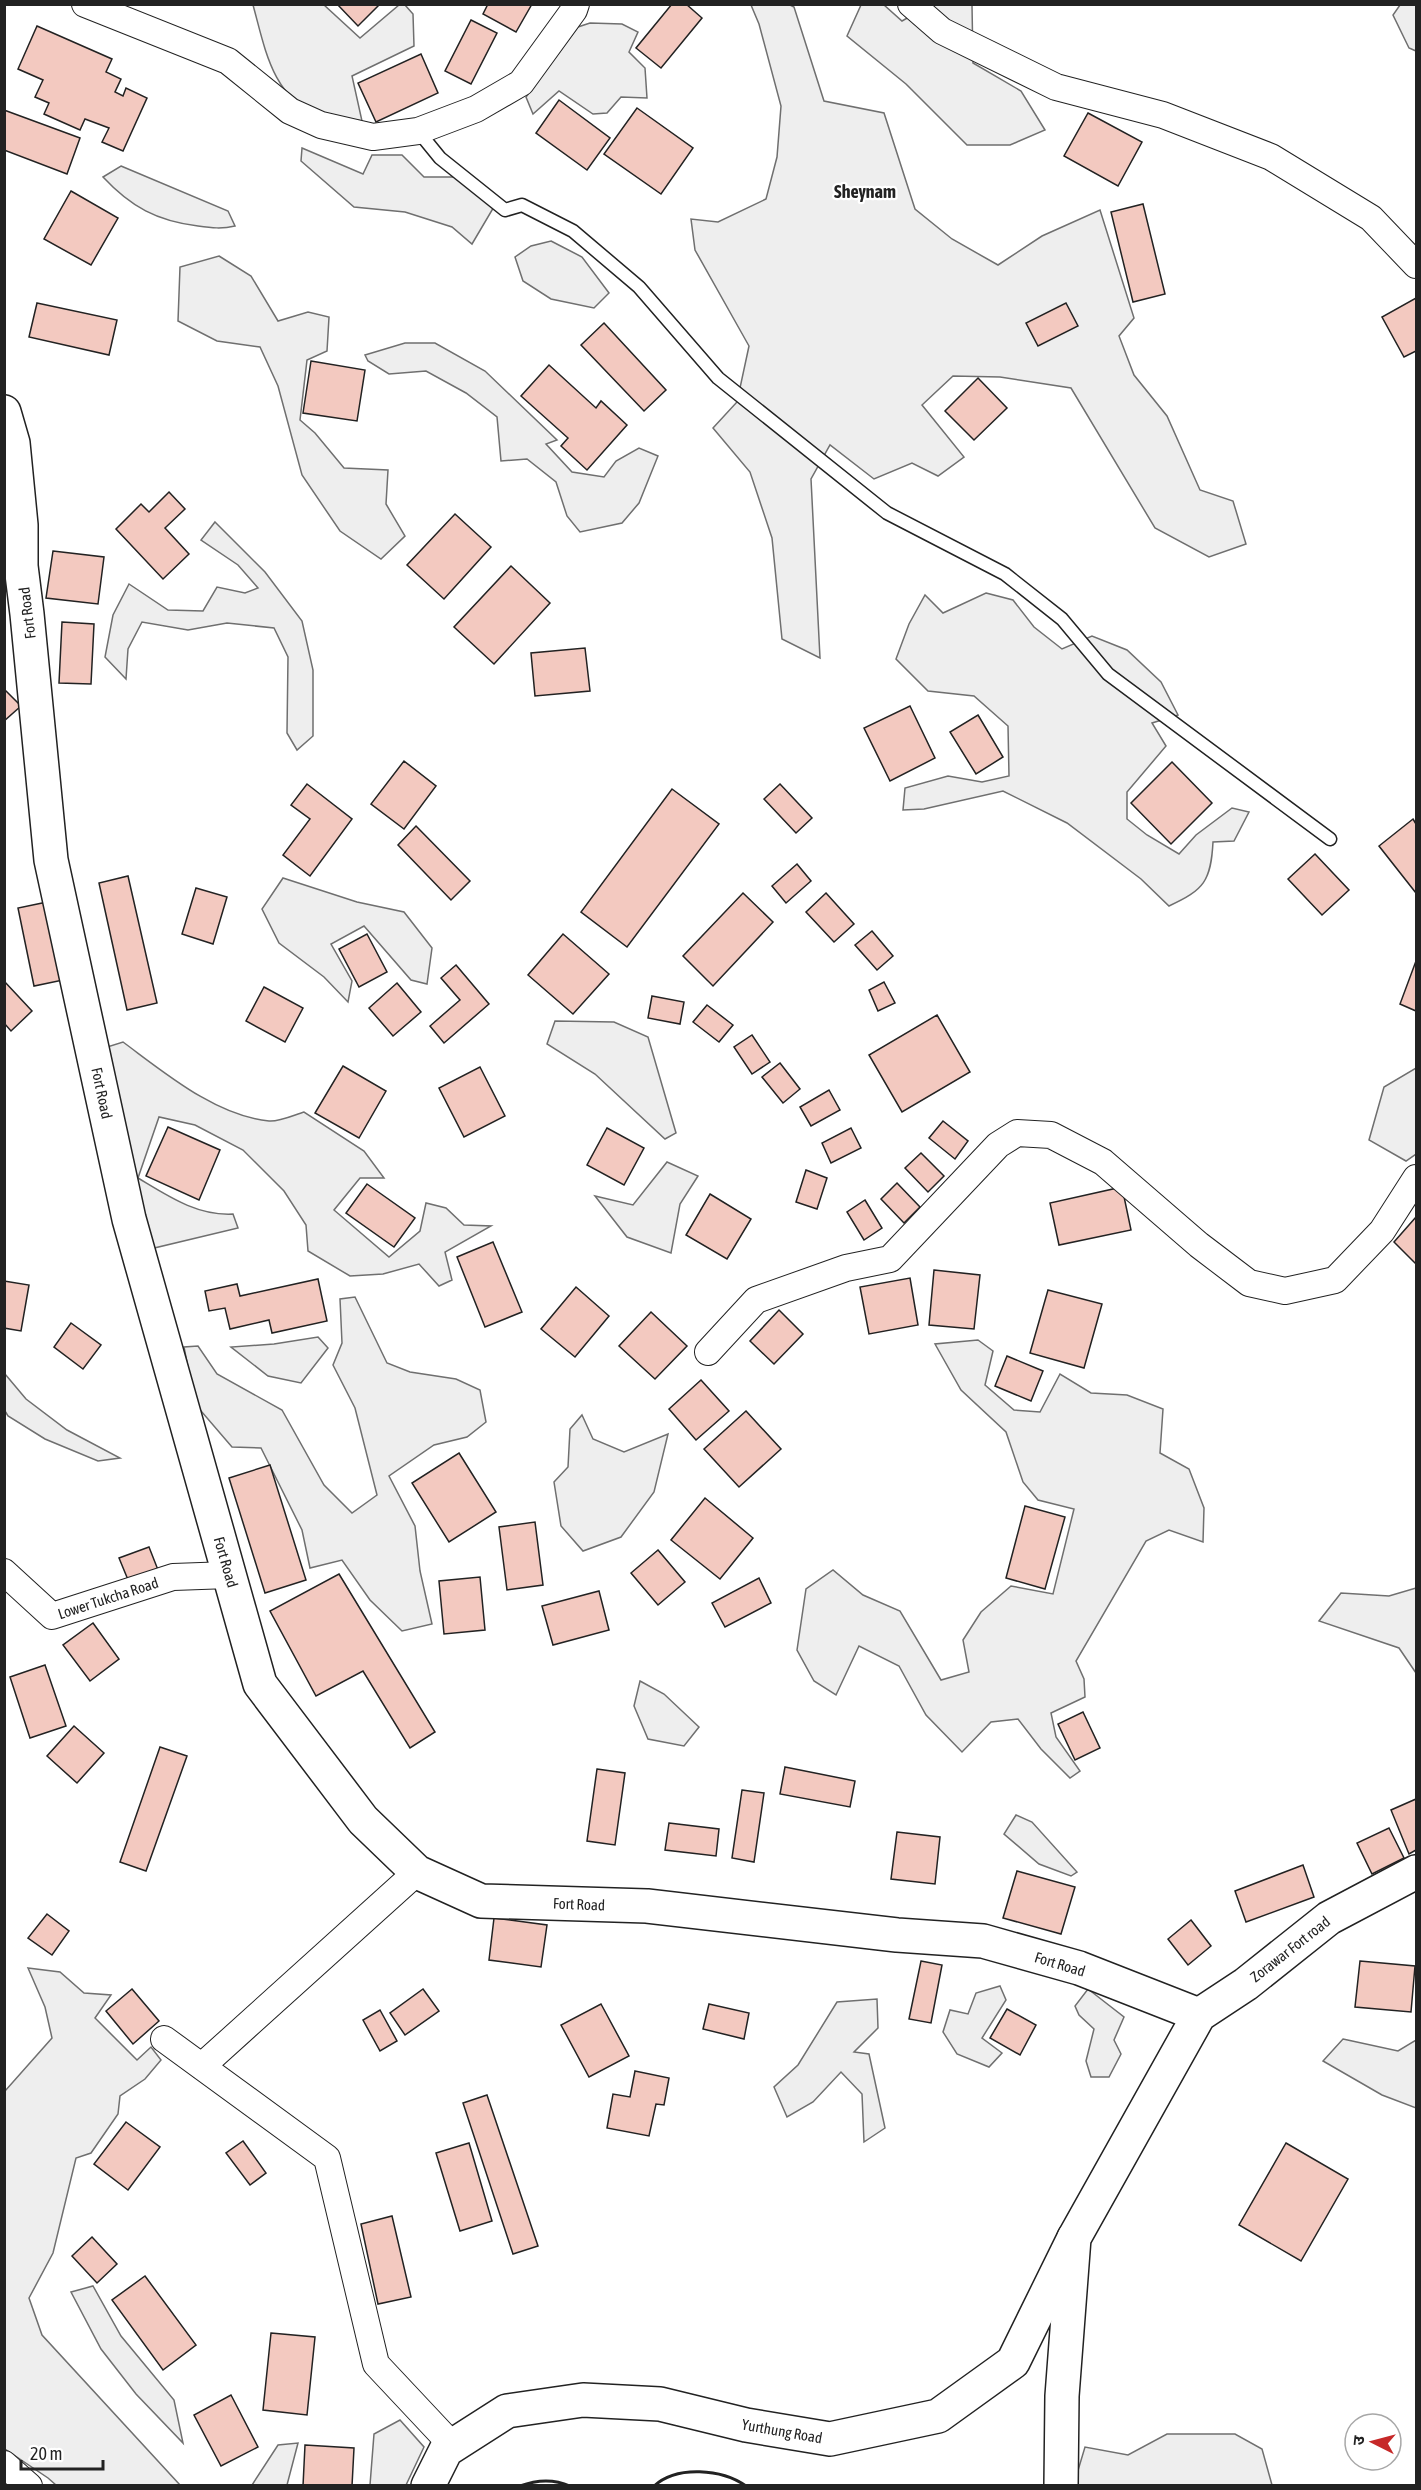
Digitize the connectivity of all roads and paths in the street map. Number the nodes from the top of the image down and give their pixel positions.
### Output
1 (85, 4) edge
2 (576, 4) edge
3 (911, 4) edge
4 (418, 131) junction
5 (1416, 265) edge
6 (4, 412) edge
7 (13, 567) edge
8 (1330, 839) dead end
9 (1416, 1178) edge
10 (708, 1352) dead end
11 (4, 1572) edge
12 (229, 1575) junction
13 (417, 1872) junction
14 (1416, 1872) edge
15 (1199, 2015) junction
16 (164, 2039) dead end
17 (202, 2066) junction
18 (1074, 2238) junction
19 (452, 2445) junction
20 (4, 2464) edge
21 (29, 2486) edge
22 (428, 2486) edge
23 (1061, 2486) edge

1 - 4 street
2 - 4 street
3 - 5 street
4 - 8 lane
6 - 7 street, Fort Road
7 - 12 street, Fort Road
9 - 10 street
11 - 12 street, Lower Tukcha Road
12 - 13 street, Fort Road
13 - 15 street, Fort Road
13 - 17 street
14 - 15 street, Zorawar Fort road
15 - 18 street, Yurthung Road
16 - 17 street
17 - 19 street
18 - 19 street, Yurthung Road
18 - 23 street
19 - 22 street, Yurthung Road
20 - 21 street

